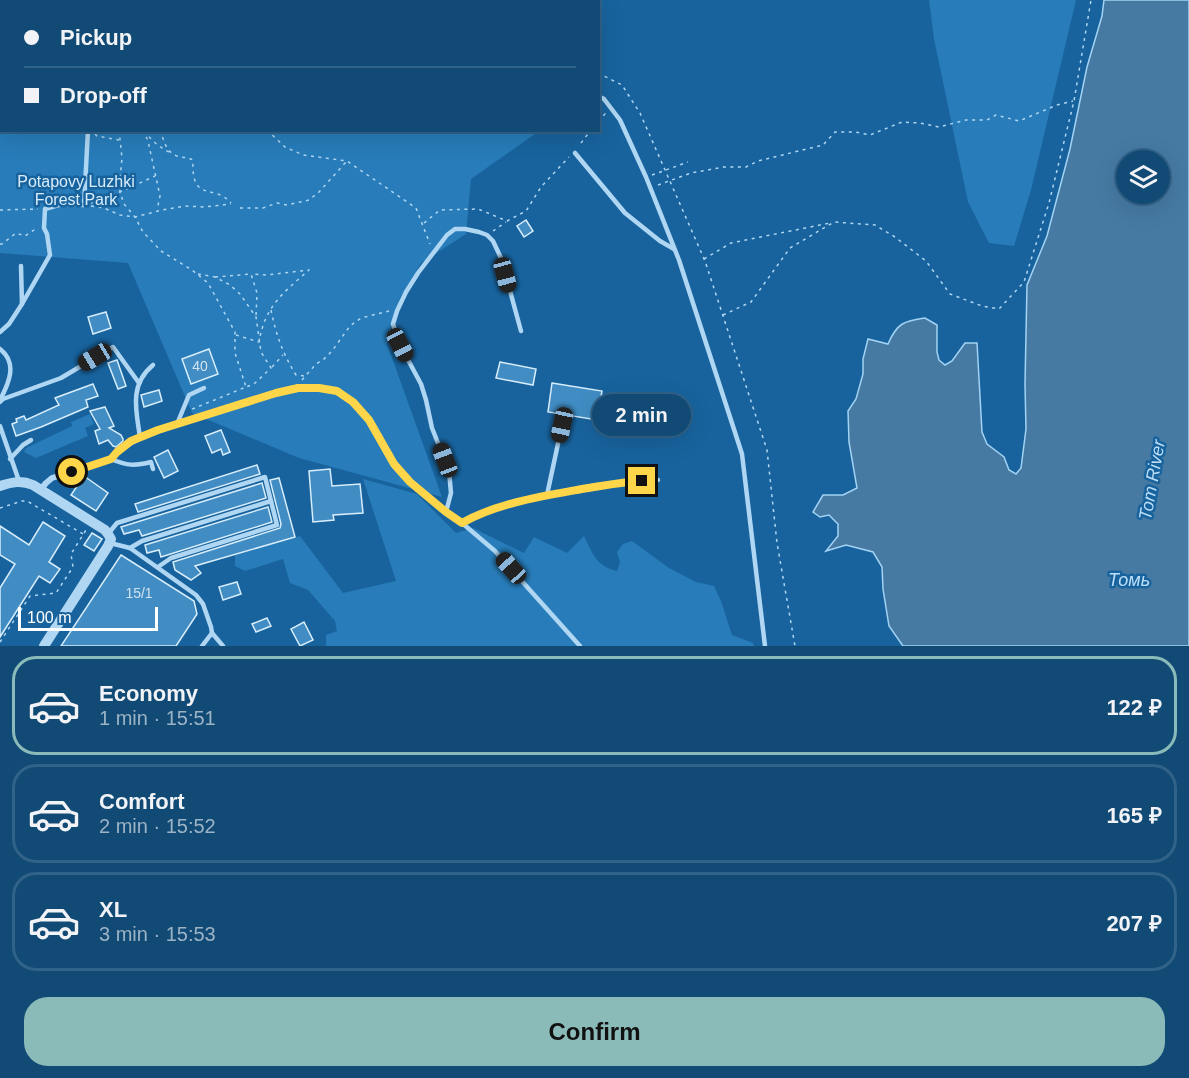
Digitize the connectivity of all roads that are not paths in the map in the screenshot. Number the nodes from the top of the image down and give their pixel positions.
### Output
1 (600, 97) edge
2 (88, 132) edge
3 (574, 153) road end
4 (675, 249) junction
5 (21, 266) dead end
6 (22, 304) junction
7 (521, 330) dead end
8 (0, 332) edge
9 (0, 349) edge
10 (153, 365) dead end
11 (139, 383) junction
12 (204, 388) dead end
13 (0, 401) edge
14 (177, 424) junction
15 (562, 425) dead end
16 (0, 426) edge
17 (140, 437) junction
18 (31, 440) dead end
19 (2, 441) edge
20 (10, 459) junction
21 (111, 459) junction
22 (153, 469) dead end
23 (658, 480) dead end
24 (19, 481) junction
25 (0, 486) edge
26 (41, 489) junction
27 (547, 495) junction
28 (271, 501) junction
29 (446, 512) junction
30 (462, 523) junction
31 (109, 538) junction
32 (130, 548) junction
33 (158, 567) junction
34 (212, 633) junction
35 (44, 646) edge
36 (202, 646) edge
37 (222, 646) edge
38 (580, 646) edge
39 (765, 646) edge

1 - 4 lane
2 - 6 lane
3 - 4 lane
4 - 39 lane
5 - 6 lane
6 - 8 lane
7 - 29 lane
9 - 13 lane
10 - 11 lane
11 - 13 lane
11 - 17 lane
12 - 14 lane
14 - 17 street
14 - 29 lane
15 - 27 lane
16 - 19 lane
17 - 21 street
18 - 20 lane
19 - 20 lane
20 - 24 lane
21 - 22 lane
21 - 26 street
23 - 27 lane
24 - 25 street
24 - 26 street
26 - 31 street
27 - 30 lane
28 - 31 lane
28 - 32 lane
28 - 33 lane
29 - 30 lane
30 - 38 lane
31 - 32 lane
31 - 35 street
32 - 33 lane
33 - 34 lane
34 - 36 lane
34 - 37 lane

